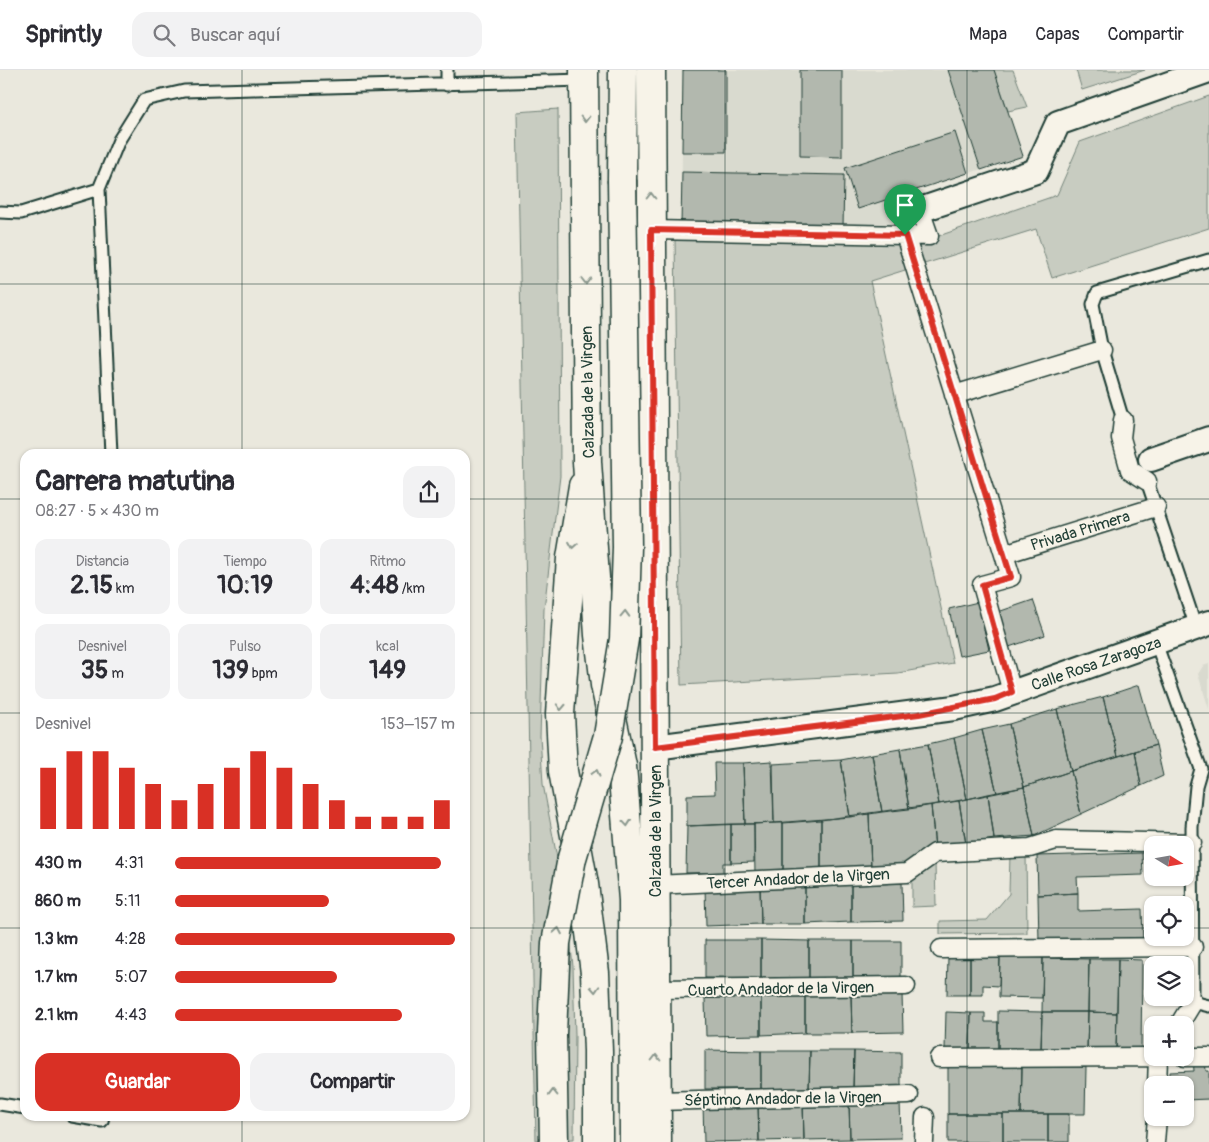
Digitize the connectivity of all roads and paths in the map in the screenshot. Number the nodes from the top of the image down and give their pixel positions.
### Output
1 (447, 70) edge
2 (623, 70) edge
3 (651, 70) edge
4 (1209, 70) edge
5 (584, 75) edge
6 (447, 85) junction
7 (99, 190) junction
8 (920, 210) joint
9 (0, 212) edge
10 (651, 230) junction
11 (905, 235) junction
12 (1209, 260) edge
13 (1102, 350) junction
14 (954, 395) junction
15 (1123, 420) joint
16 (1209, 439) edge
17 (112, 449) edge
18 (587, 462) junction
19 (1149, 470) junction
20 (1156, 507) junction
21 (1004, 554) junction
22 (1203, 625) edge
23 (1156, 642) junction
24 (1012, 692) junction
25 (655, 747) junction
26 (1205, 769) edge
27 (1192, 836) edge
28 (1144, 842) edge
29 (655, 885) junction
30 (1193, 886) edge
31 (1194, 947) junction
32 (941, 949) dead end
33 (906, 986) dead end
34 (656, 989) junction
35 (1201, 1004) edge
36 (1188, 1016) edge
37 (1144, 1057) edge
38 (1194, 1057) edge
39 (1209, 1057) edge
40 (939, 1058) dead end
41 (909, 1095) dead end
42 (645, 1098) junction
43 (0, 1104) edge
44 (20, 1107) edge
45 (924, 1117) dead end
46 (1156, 1126) edge
47 (554, 1142) edge
48 (598, 1142) edge
49 (634, 1142) edge
50 (657, 1142) edge
51 (924, 1142) edge
52 (1155, 1142) edge

1 - 6 lane
47 -> 2 main road, bridge
10 -> 3 main road, Calzada de la Virgen
4 - 8 street
5 - 6 lane
5 -> 18 main road, Calzada de la Virgen
6 - 7 lane
7 - 9 lane
7 - 17 lane
8 - 11 street
10 - 11 street
10 - 25 main road, Calzada de la Virgen
11 - 14 street
12 - 13 lane
13 - 14 street
13 - 15 lane
14 - 21 street
15 - 19 street
16 - 19 street
18 -> 42 main road, Calzada de la Virgen
18 -> 48 main road
19 - 20 lane
20 - 21 street, Privada Primera
20 - 22 lane
21 - 24 street
22 - 23 street, Calle Rosa Zaragoza
23 - 24 street, Calle Rosa Zaragoza
23 - 26 lane
24 - 25 street, Calle Rosa Zaragoza
25 - 29 main road, Calzada de la Virgen
26 - 27 lane
28 - 29 street, Tercer Andador de la Virgen
29 - 34 main road, Calzada de la Virgen
30 - 31 lane
31 - 32 street
31 - 35 lane
33 - 34 street, Cuarto Andador de la Virgen
42 -> 34 main road, Calzada de la Virgen
35 - 36 street
37 - 40 street
38 - 39 street
41 - 42 street, Séptimo Andador de la Virgen
42 - 49 main road, Calzada de la Virgen
42 - 50 main road, Calzada de la Virgen
43 - 44 lane
45 - 51 street
46 - 52 street

